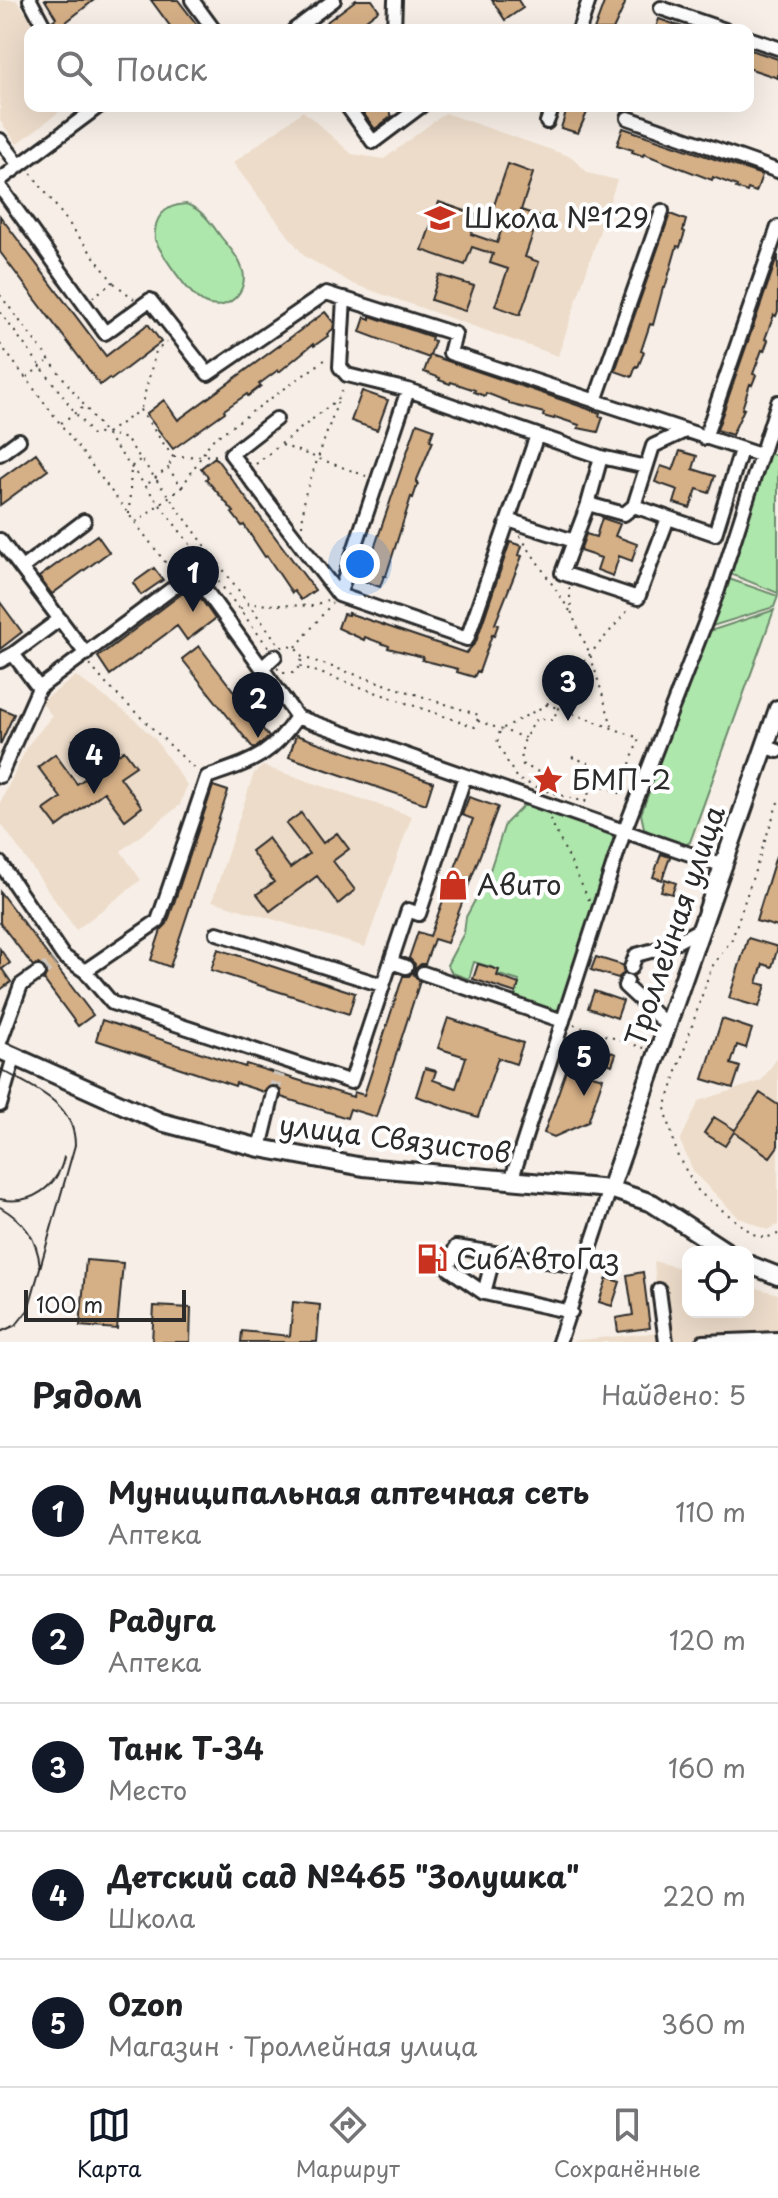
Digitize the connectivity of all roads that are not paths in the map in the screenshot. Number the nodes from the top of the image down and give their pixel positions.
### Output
1 (30, 0) edge
2 (192, 0) edge
3 (334, 0) edge
4 (395, 0) edge
5 (589, 0) edge
6 (661, 8) dead end
7 (43, 24) edge
8 (210, 24) edge
9 (302, 24) edge
10 (394, 24) edge
11 (581, 24) edge
12 (708, 24) edge
13 (754, 40) edge
14 (778, 48) edge
15 (91, 112) edge
16 (351, 112) edge
17 (413, 112) edge
18 (551, 112) edge
19 (628, 118) dead end
20 (547, 122) dead end
21 (0, 140) edge
22 (21, 164) junction
23 (778, 171) edge
24 (0, 180) edge
25 (0, 187) edge
26 (662, 211) dead end
27 (778, 227) edge
28 (344, 298) junction
29 (408, 390) junction
30 (595, 401) junction
31 (778, 402) edge
32 (276, 419) dead end
33 (685, 431) junction
34 (537, 435) junction
35 (705, 438) junction
36 (19, 440) dead end
37 (741, 450) junction
38 (0, 454) edge
39 (760, 455) junction
40 (601, 457) junction
41 (646, 467) junction
42 (588, 504) junction
43 (634, 506) junction
44 (668, 518) junction
45 (508, 520) junction
46 (84, 521) dead end
47 (0, 540) edge
48 (574, 541) junction
49 (22, 568) junction
50 (339, 595) junction
51 (60, 619) junction
52 (86, 654) junction
53 (4, 656) edge
54 (275, 656) road end
55 (262, 668) junction
56 (39, 688) junction
57 (778, 709) edge
58 (297, 717) junction
59 (772, 748) edge
60 (0, 776) edge
61 (465, 776) junction
62 (625, 829) junction
63 (0, 863) edge
64 (724, 866) junction
65 (704, 927) junction
66 (217, 933) dead end
67 (391, 962) junction
68 (406, 967) dead end
69 (85, 971) junction
70 (38, 973) tunnel mouth
71 (423, 973) dead end
72 (382, 985) junction
73 (563, 1021) junction
74 (668, 1026) junction
75 (0, 1042) edge
76 (7, 1054) edge
77 (282, 1061) junction
78 (279, 1074) tunnel mouth
79 (273, 1094) tunnel mouth
80 (0, 1105) edge
81 (260, 1148) junction
82 (511, 1181) junction
83 (610, 1189) junction
84 (718, 1246) edge
85 (494, 1255) junction
86 (754, 1266) edge
87 (585, 1267) junction
88 (778, 1276) edge
89 (659, 1290) dead end
90 (484, 1293) junction
91 (571, 1312) junction
92 (778, 1339) edge
93 (559, 1342) edge
94 (666, 1342) edge
95 (703, 1342) edge

1 - 7 street
2 - 8 street
3 - 9 street
4 - 10 street
5 - 11 street
6 - 12 street
13 - 14 street
15 - 22 street
16 - 17 street
18 - 20 street
19 - 23 street
21 - 22 street
22 - 24 street
25 - 28 street
26 - 30 street
27 - 35 street
28 - 29 street
28 - 30 street
29 - 34 street
29 - 50 street
30 - 33 street
31 - 39 street
32 - 50 street
33 - 35 street
33 - 41 street
34 - 40 street
34 - 45 street
35 - 37 street
36 - 38 street
37 - 39 street
37 - 44 street
39 - 62 street
40 - 41 street
40 - 42 street
41 - 43 street
42 - 43 street
42 - 48 street
43 - 44 street
44 - 48 street
45 - 48 street
45 - 50 street
46 - 49 street
47 - 49 street
49 - 51 street
51 - 52 street
51 - 53 street
52 - 55 street
52 - 56 street
53 - 56 street
54 - 55 street
55 - 58 street
56 - 60 street
57 - 59 main road, Троллейная улица
58 - 61 street
58 - 69 street
59 - 64 main road, Троллейная улица
61 - 62 street
61 - 67 street
62 - 64 street
62 - 73 street
63 - 69 street
64 - 65 main road, Троллейная улица
65 - 74 main road, Троллейная улица
65 - 74 street
66 - 72 street
67 - 68 street
67 - 72 street
69 - 77 street
70 - 75 street
71 - 73 street
72 - 77 street
73 - 82 street
74 - 83 main road, Троллейная улица
76 - 80 street
76 - 81 main road, улица Связистов
77 - 78 street
79 - 81 street
81 - 82 main road, улица Связистов
82 - 83 main road, улица Связистов
83 - 84 main road, улица Связистов
83 - 87 street, Троллейная улица
85 - 87 street
85 - 90 street
85 - 90 street
86 - 88 main road
87 - 91 street, Троллейная улица
89 - 94 street
90 - 91 street
91 - 93 street, Троллейная улица
92 - 95 street

